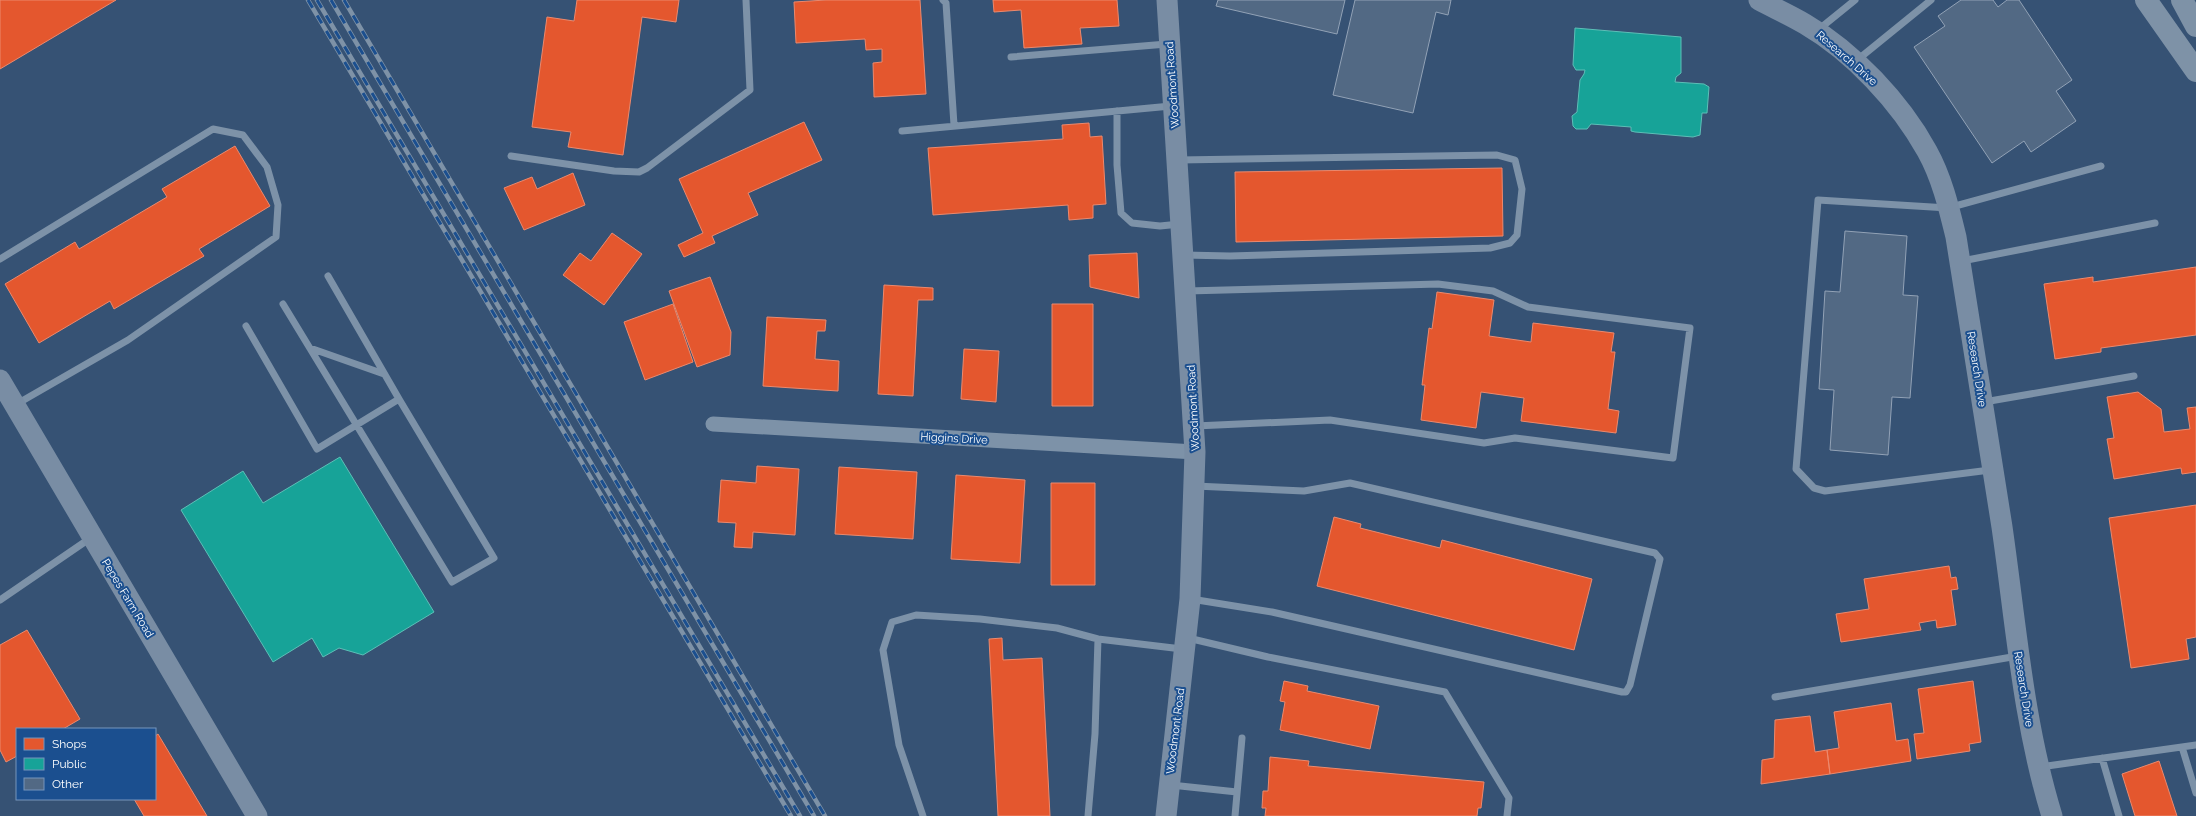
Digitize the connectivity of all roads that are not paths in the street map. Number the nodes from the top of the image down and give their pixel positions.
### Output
1 (746, 0) edge
2 (943, 0) edge
3 (1167, 0) edge
4 (1759, 0) edge
5 (1855, 0) edge
6 (1931, 0) edge
7 (2146, 0) edge
8 (2182, 0) edge
9 (2196, 26) edge
10 (1816, 31) junction
11 (1169, 44) junction
12 (1011, 57) dead end
13 (1854, 62) junction
14 (2196, 71) edge
15 (1173, 106) junction
16 (1117, 111) junction
17 (954, 125) junction
18 (902, 130) dead end
19 (511, 156) dead end
20 (1177, 160) junction
21 (2101, 166) dead end
22 (1948, 208) junction
23 (2156, 223) dead end
24 (1181, 224) junction
25 (1183, 255) junction
26 (0, 259) edge
27 (1960, 262) junction
28 (328, 276) dead end
29 (1185, 291) junction
30 (283, 304) dead end
31 (246, 326) dead end
32 (310, 348) junction
33 (384, 374) junction
34 (2134, 376) dead end
35 (0, 380) edge
36 (399, 399) junction
37 (1982, 402) junction
38 (14, 406) junction
39 (357, 424) junction
40 (713, 424) dead end
41 (1194, 426) junction
42 (1196, 452) junction
43 (1992, 469) junction
44 (1195, 486) junction
45 (92, 537) junction
46 (1190, 599) junction
47 (0, 600) edge
48 (1098, 639) junction
49 (1185, 644) junction
50 (2018, 656) junction
51 (1775, 697) dead end
52 (1242, 738) dead end
53 (2196, 745) edge
54 (2182, 747) junction
55 (2102, 758) junction
56 (2038, 767) junction
57 (1169, 784) junction
58 (1237, 792) junction
59 (2196, 793) edge
60 (257, 816) edge
61 (923, 816) edge
62 (1088, 816) edge
63 (1166, 816) edge
64 (1235, 816) edge
65 (1507, 816) edge
66 (2052, 816) edge
67 (2119, 816) edge

1 - 19 lane
2 - 17 lane
3 - 11 street, Woodmont Road
4 - 10 street, Research Drive
5 - 10 lane
6 - 13 lane
7 - 14 highway
8 - 9 highway
10 - 13 street, Research Drive
11 - 12 lane
11 - 15 street, Woodmont Road
13 - 22 street, Research Drive
15 - 16 lane
15 - 20 street, Woodmont Road
16 - 17 lane
16 - 24 lane
17 - 18 lane
20 - 24 street, Woodmont Road
20 - 25 lane
21 - 22 lane
22 - 27 street, Research Drive
22 - 43 lane
23 - 27 lane
24 - 25 street, Woodmont Road
25 - 29 street, Woodmont Road
26 - 38 lane
27 - 37 street, Research Drive
28 - 33 lane
29 - 41 street, Woodmont Road
29 - 41 lane
30 - 32 lane
31 - 39 lane
32 - 33 lane
32 - 39 lane
33 - 36 lane
34 - 37 lane
35 - 38 street, Pepes Farm Road
36 - 39 lane
36 - 39 lane
37 - 43 street, Research Drive
38 - 45 street, Pepes Farm Road
40 - 42 street, Higgins Drive
41 - 42 street, Woodmont Road
42 - 44 street, Woodmont Road
43 - 50 street, Research Drive
44 - 46 street, Woodmont Road
44 - 46 lane
45 - 47 lane
45 - 60 street, Pepes Farm Road
46 - 49 street, Woodmont Road
48 - 49 lane
48 - 61 lane
48 - 62 lane
49 - 57 street, Woodmont Road
49 - 65 lane
50 - 51 lane
50 - 56 street, Research Drive
52 - 58 lane
53 - 54 lane
54 - 55 lane
54 - 59 lane
55 - 56 lane
55 - 67 lane
56 - 66 street, Research Drive
57 - 58 lane
57 - 63 street, Woodmont Road
58 - 64 lane

